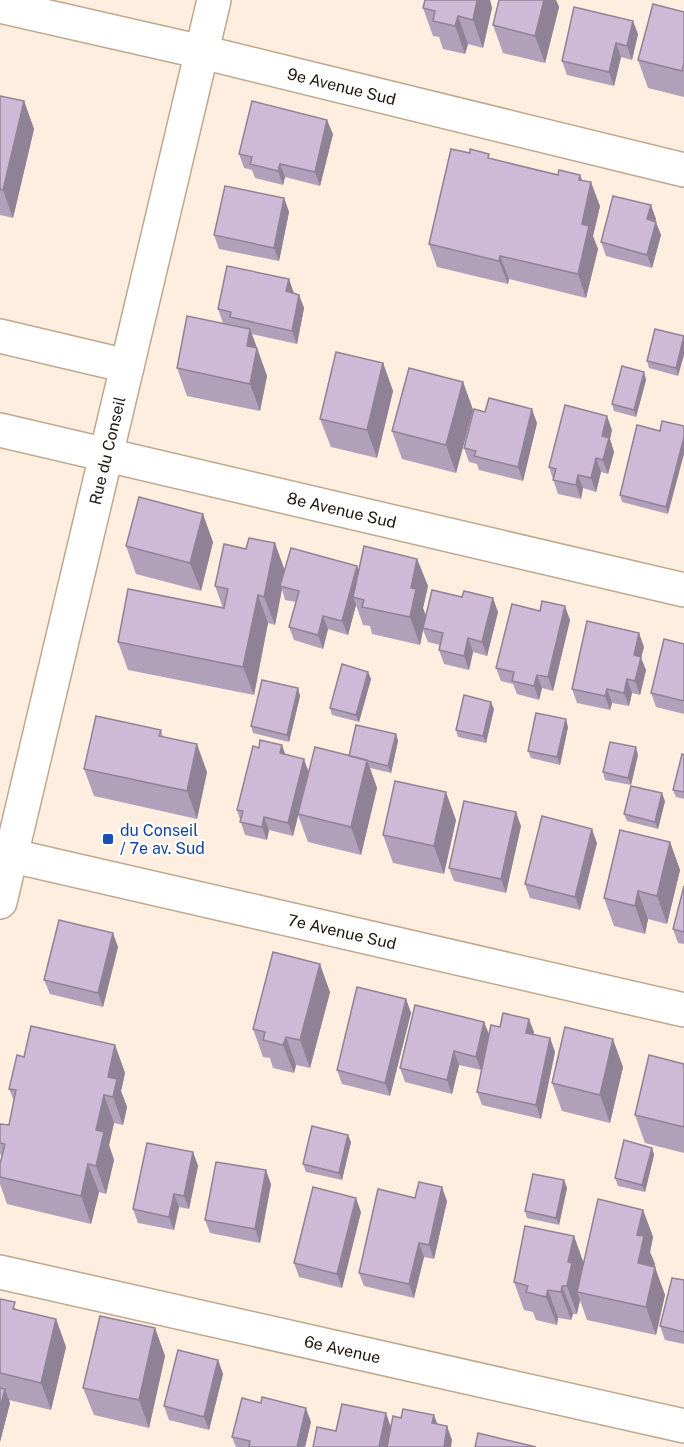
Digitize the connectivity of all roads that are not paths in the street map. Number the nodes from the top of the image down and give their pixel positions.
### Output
1 (214, 0) edge
2 (0, 6) edge
3 (202, 52) junction
4 (684, 170) edge
5 (0, 336) edge
6 (127, 366) junction
7 (0, 430) edge
8 (106, 455) junction
9 (684, 590) edge
10 (5, 854) edge
11 (0, 902) edge
12 (684, 1010) edge
13 (0, 1272) edge
14 (684, 1426) edge

1 - 3 street, Rue du Conseil
2 - 3 street, 9e Avenue Sud
3 - 4 street, 9e Avenue Sud
3 - 6 street, Rue du Conseil
5 - 6 street
6 - 8 street, Rue du Conseil
7 - 8 street, 8e Avenue Sud
8 - 9 street, 8e Avenue Sud
8 - 10 street, Rue du Conseil
10 - 11 street, Rue du Conseil
10 - 12 street, 7e Avenue Sud
13 - 14 street, 6e Avenue

